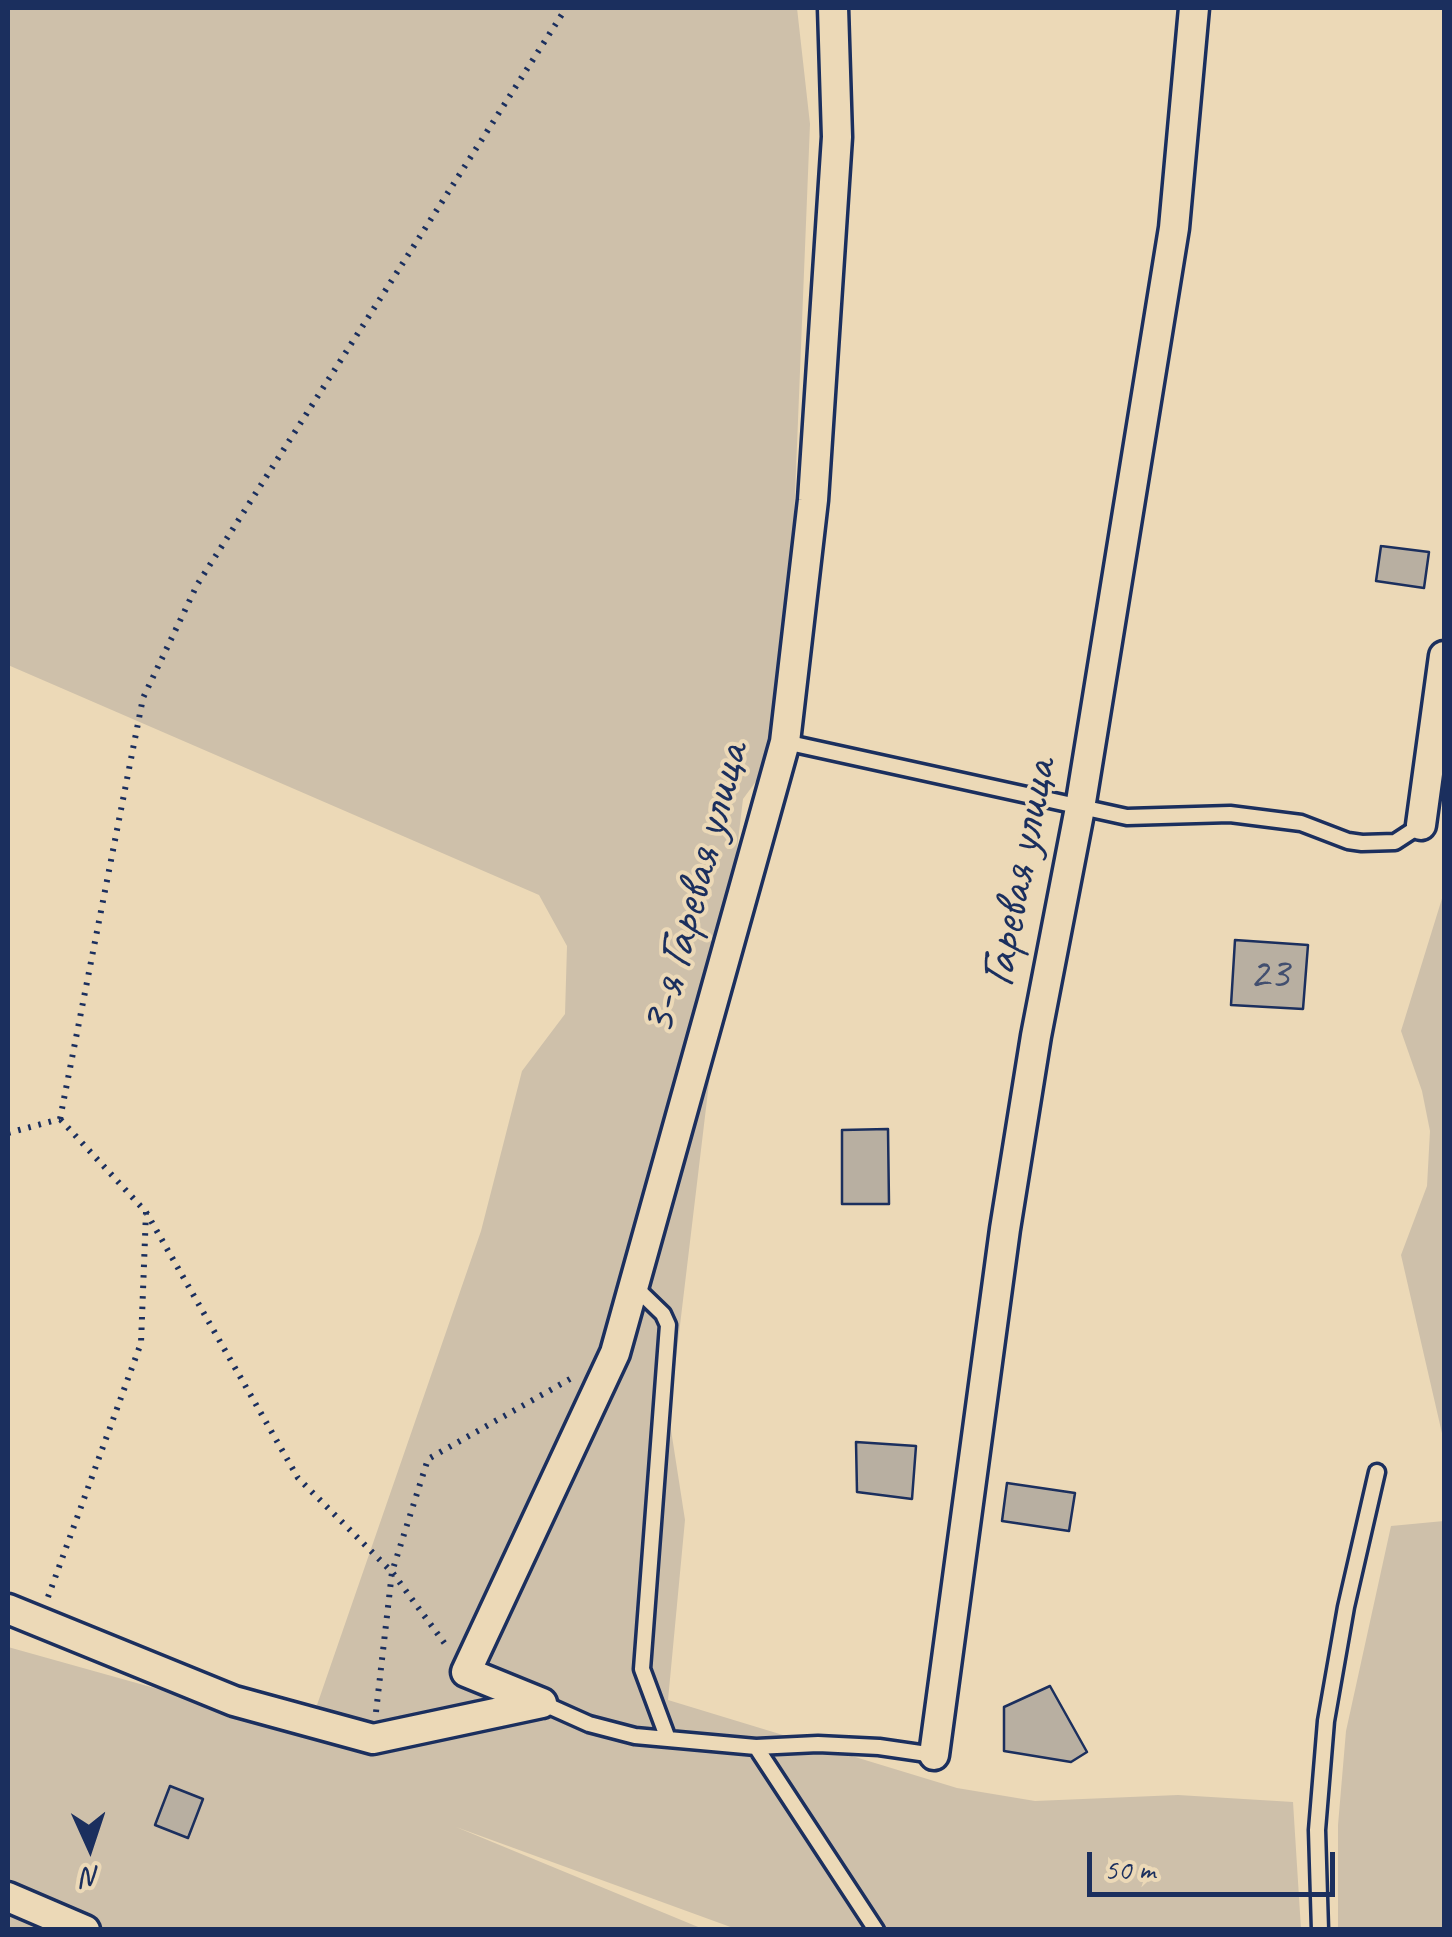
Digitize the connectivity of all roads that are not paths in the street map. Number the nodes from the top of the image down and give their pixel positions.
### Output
1 (833, 8) edge
2 (1194, 8) edge
3 (1444, 656) edge
4 (785, 742) junction
5 (1080, 808) junction
6 (1421, 824) joint
7 (634, 1286) junction
8 (1377, 1472) dead end
9 (8, 1609) edge
10 (542, 1703) junction
11 (668, 1738) junction
12 (756, 1746) junction
13 (934, 1755) joint
14 (8, 1897) edge
15 (84, 1930) edge
16 (876, 1930) edge
17 (1320, 1930) edge

1 - 4 street, 3-я Гаревая улица
2 - 5 street, Гаревая улица
3 - 6 street
4 - 5 lane
4 - 7 street, 3-я Гаревая улица
5 - 6 lane
5 - 13 street, Гаревая улица
7 - 10 street, 3-я Гаревая улица
7 - 11 lane
8 - 17 lane
9 - 10 street
10 - 11 lane
11 - 12 lane
12 - 13 lane
12 - 16 lane
14 - 15 street

